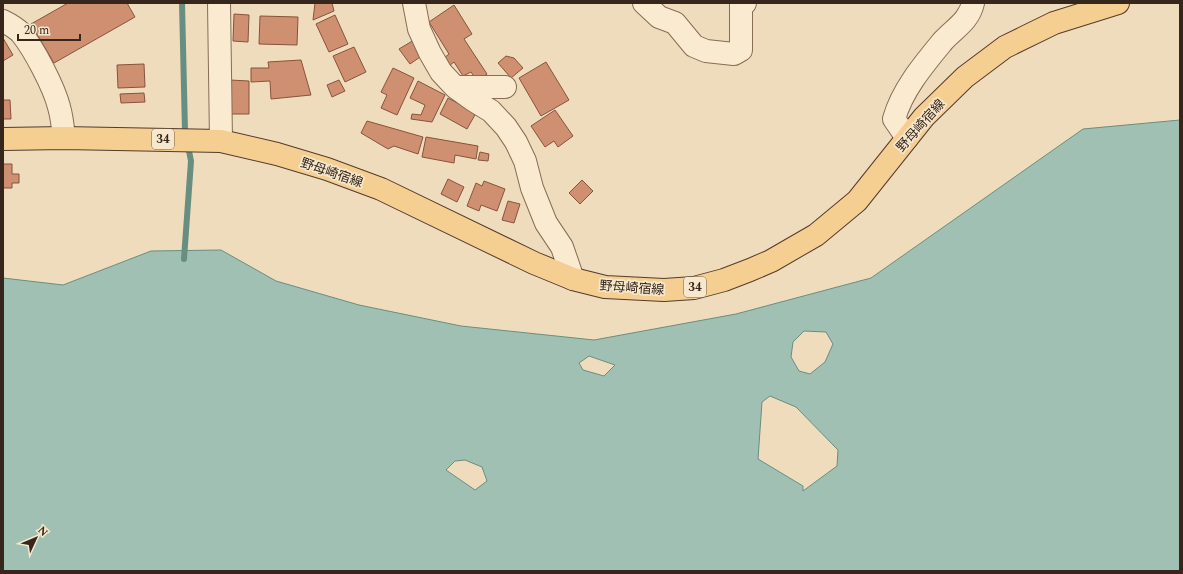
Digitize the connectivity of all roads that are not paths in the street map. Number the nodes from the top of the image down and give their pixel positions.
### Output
1 (219, 3) edge
2 (414, 3) edge
3 (644, 3) edge
4 (745, 3) edge
5 (973, 3) edge
6 (1118, 3) edge
7 (3, 21) edge
8 (455, 87) junction
9 (506, 87) dead end
10 (64, 138) junction
11 (907, 138) junction
12 (3, 139) edge
13 (211, 140) junction
14 (573, 279) junction

1 - 13 street
2 - 8 street
3 - 4 street
5 - 11 street
6 - 11 main road, 野母崎宿線 / 34
7 - 10 street
8 - 9 street
8 - 14 street
10 - 12 main road, 野母崎宿線 / 34
10 - 13 main road, 野母崎宿線 / 34
11 - 14 main road, 野母崎宿線 / 34
13 - 14 main road, 野母崎宿線 / 34

